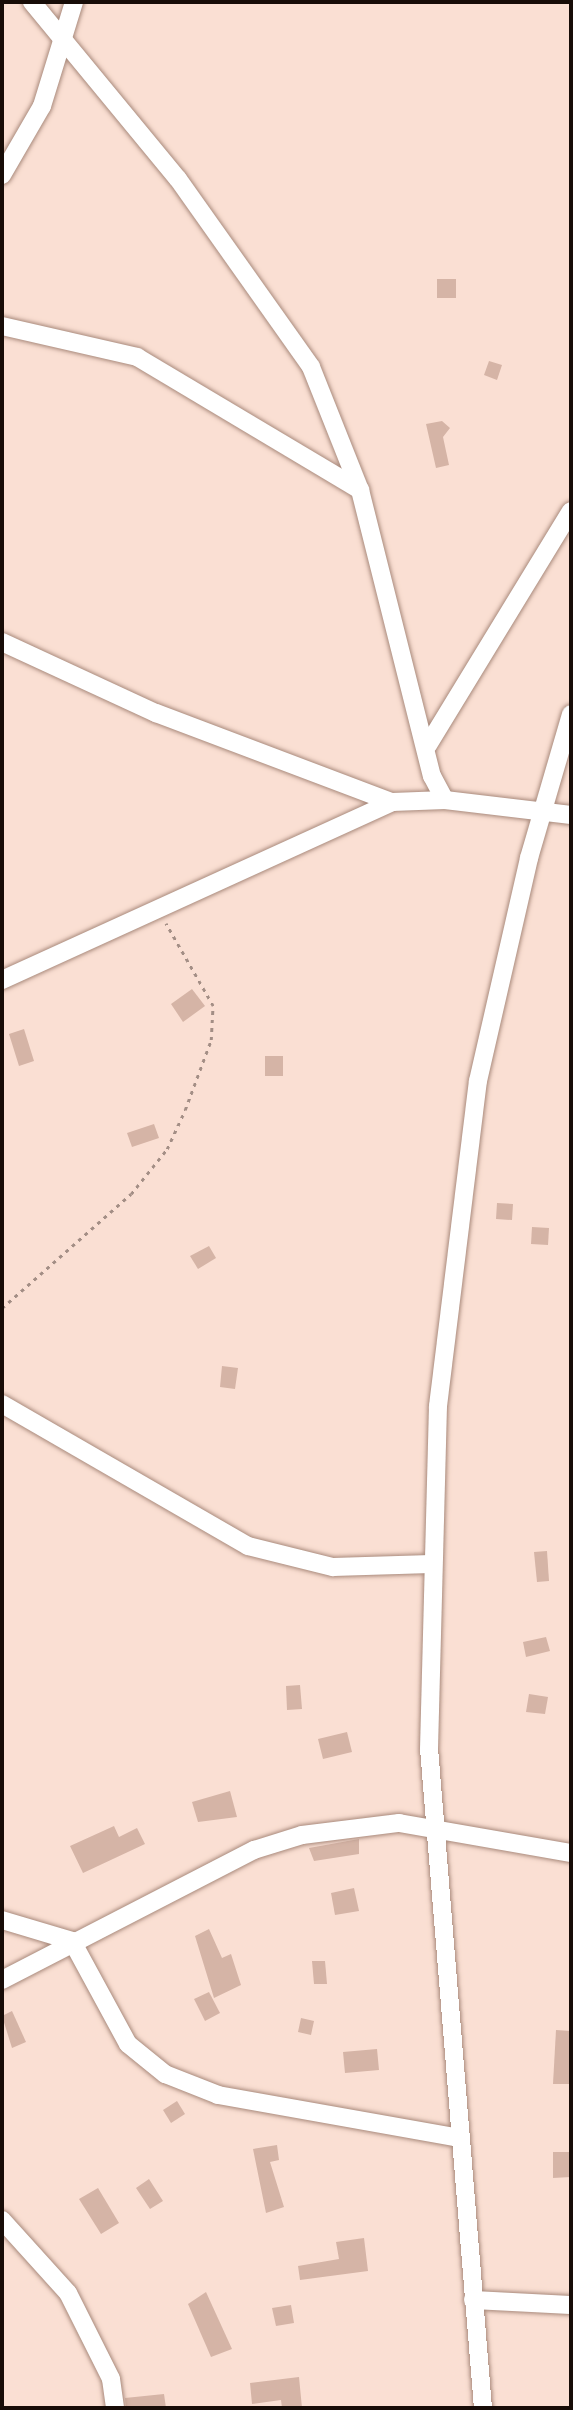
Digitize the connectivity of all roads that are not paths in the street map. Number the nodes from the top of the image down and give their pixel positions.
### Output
1 (32, 2) edge
2 (74, 2) edge
3 (65, 41) junction
4 (2, 175) edge
5 (2, 326) edge
6 (360, 490) junction
7 (571, 511) edge
8 (2, 642) edge
9 (571, 714) edge
10 (428, 744) junction
11 (445, 800) junction
12 (392, 802) junction
13 (543, 807) junction
14 (571, 815) edge
15 (2, 980) edge
16 (2, 1405) edge
17 (431, 1564) junction
18 (434, 1829) junction
19 (571, 1853) edge
20 (2, 1920) edge
21 (72, 1941) junction
22 (2, 1980) edge
23 (459, 2138) junction
24 (2, 2220) edge
25 (473, 2300) junction
26 (571, 2305) edge
27 (115, 2408) edge
28 (482, 2408) edge

1 - 3 street
2 - 3 street
3 - 4 street
3 - 6 street
5 - 6 street
6 - 10 street
7 - 10 street
8 - 12 street
9 - 13 street
10 - 11 street
11 - 12 street
11 - 13 street
12 - 15 street
13 - 14 street
13 - 17 street
16 - 17 street
17 - 18 street
18 - 19 street
18 - 21 street
18 - 23 street
20 - 21 street
21 - 22 street
21 - 23 street
23 - 25 street
24 - 27 street
25 - 26 street
25 - 28 street

